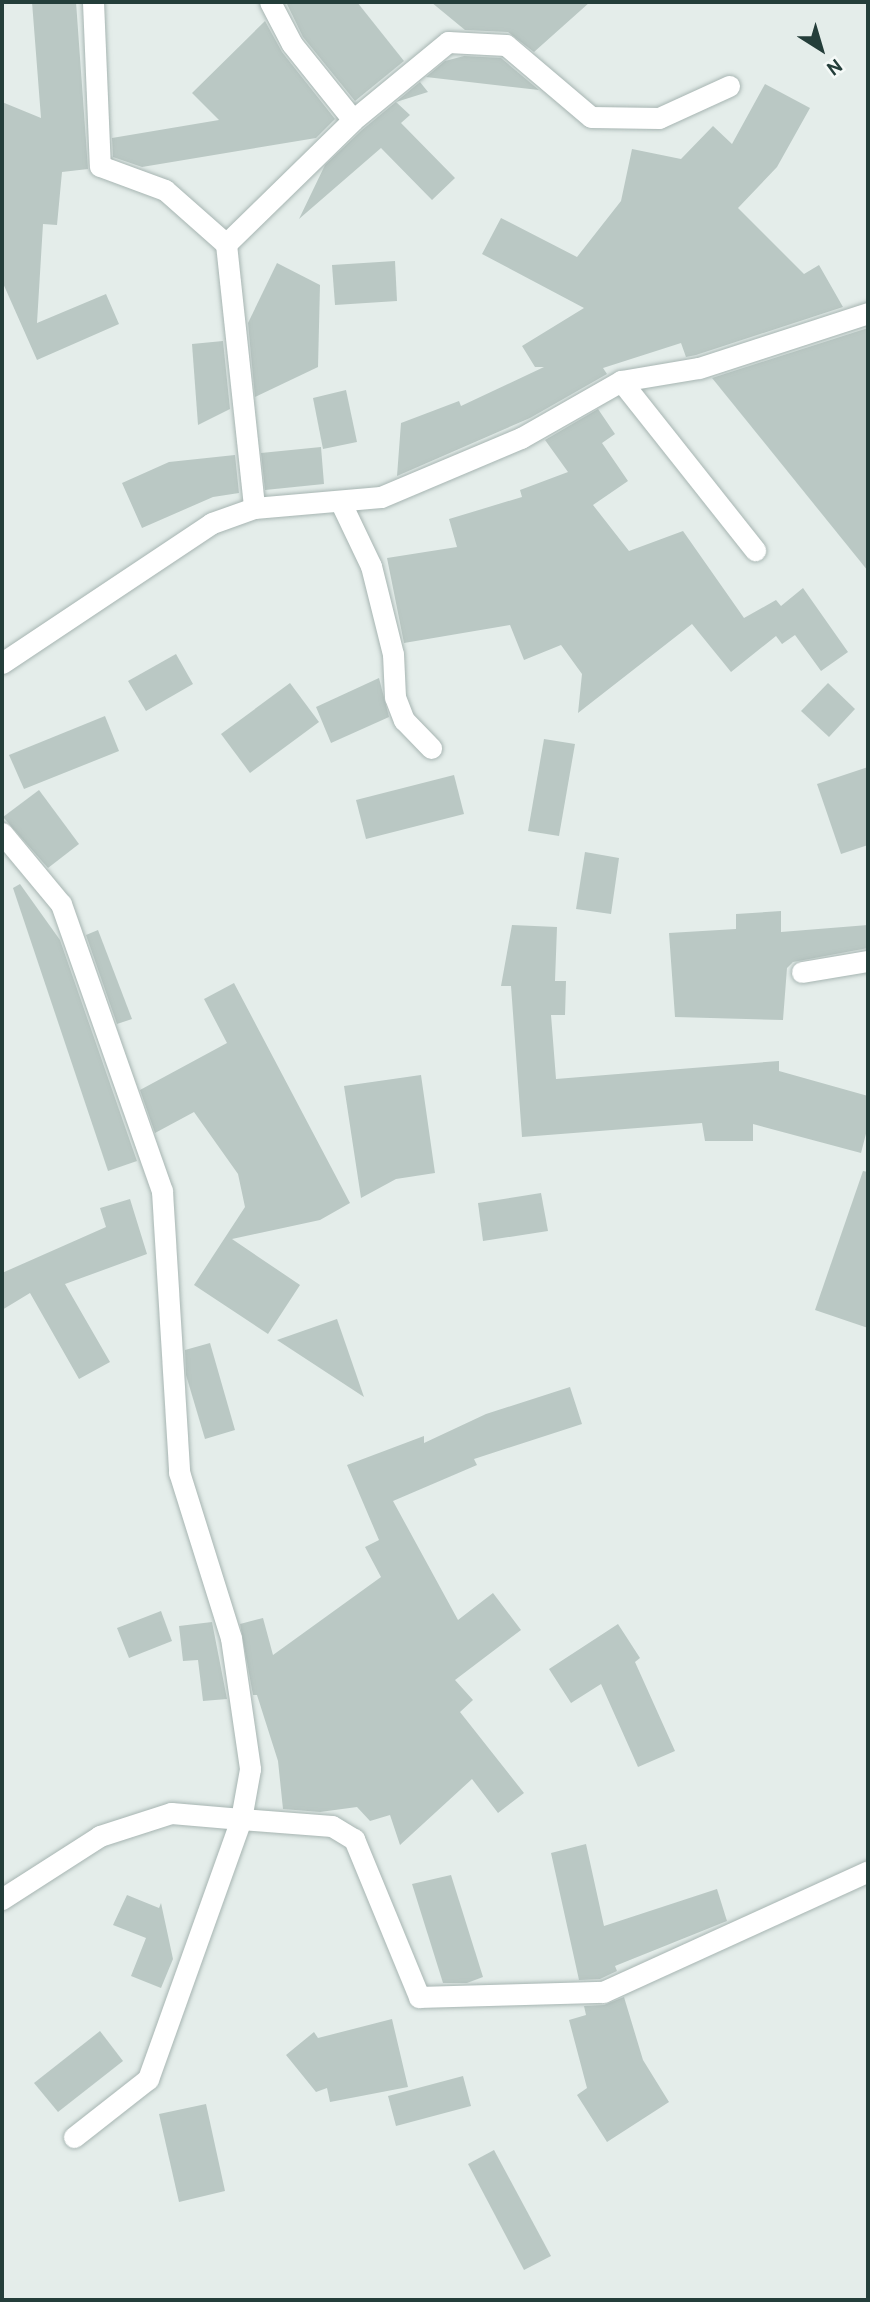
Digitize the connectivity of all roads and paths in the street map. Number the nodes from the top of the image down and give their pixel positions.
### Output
1 (93, 2) edge
2 (270, 2) edge
3 (729, 86) dead end
4 (353, 120) junction
5 (226, 244) junction
6 (868, 313) edge
7 (621, 381) junction
8 (340, 501) junction
9 (254, 508) junction
10 (755, 550) dead end
11 (2, 663) edge
12 (431, 747) dead end
13 (2, 832) edge
14 (868, 961) edge
15 (802, 972) dead end
16 (242, 1819) junction
17 (868, 1871) edge
18 (2, 1899) edge
19 (74, 2137) dead end

1 - 5 street
2 - 4 street
3 - 4 street
4 - 5 street
5 - 9 street
6 - 7 street
7 - 8 street
7 - 10 street
8 - 9 street
8 - 12 street
9 - 11 street
13 - 16 street
14 - 15 street
16 - 17 street
16 - 18 street
16 - 19 street

